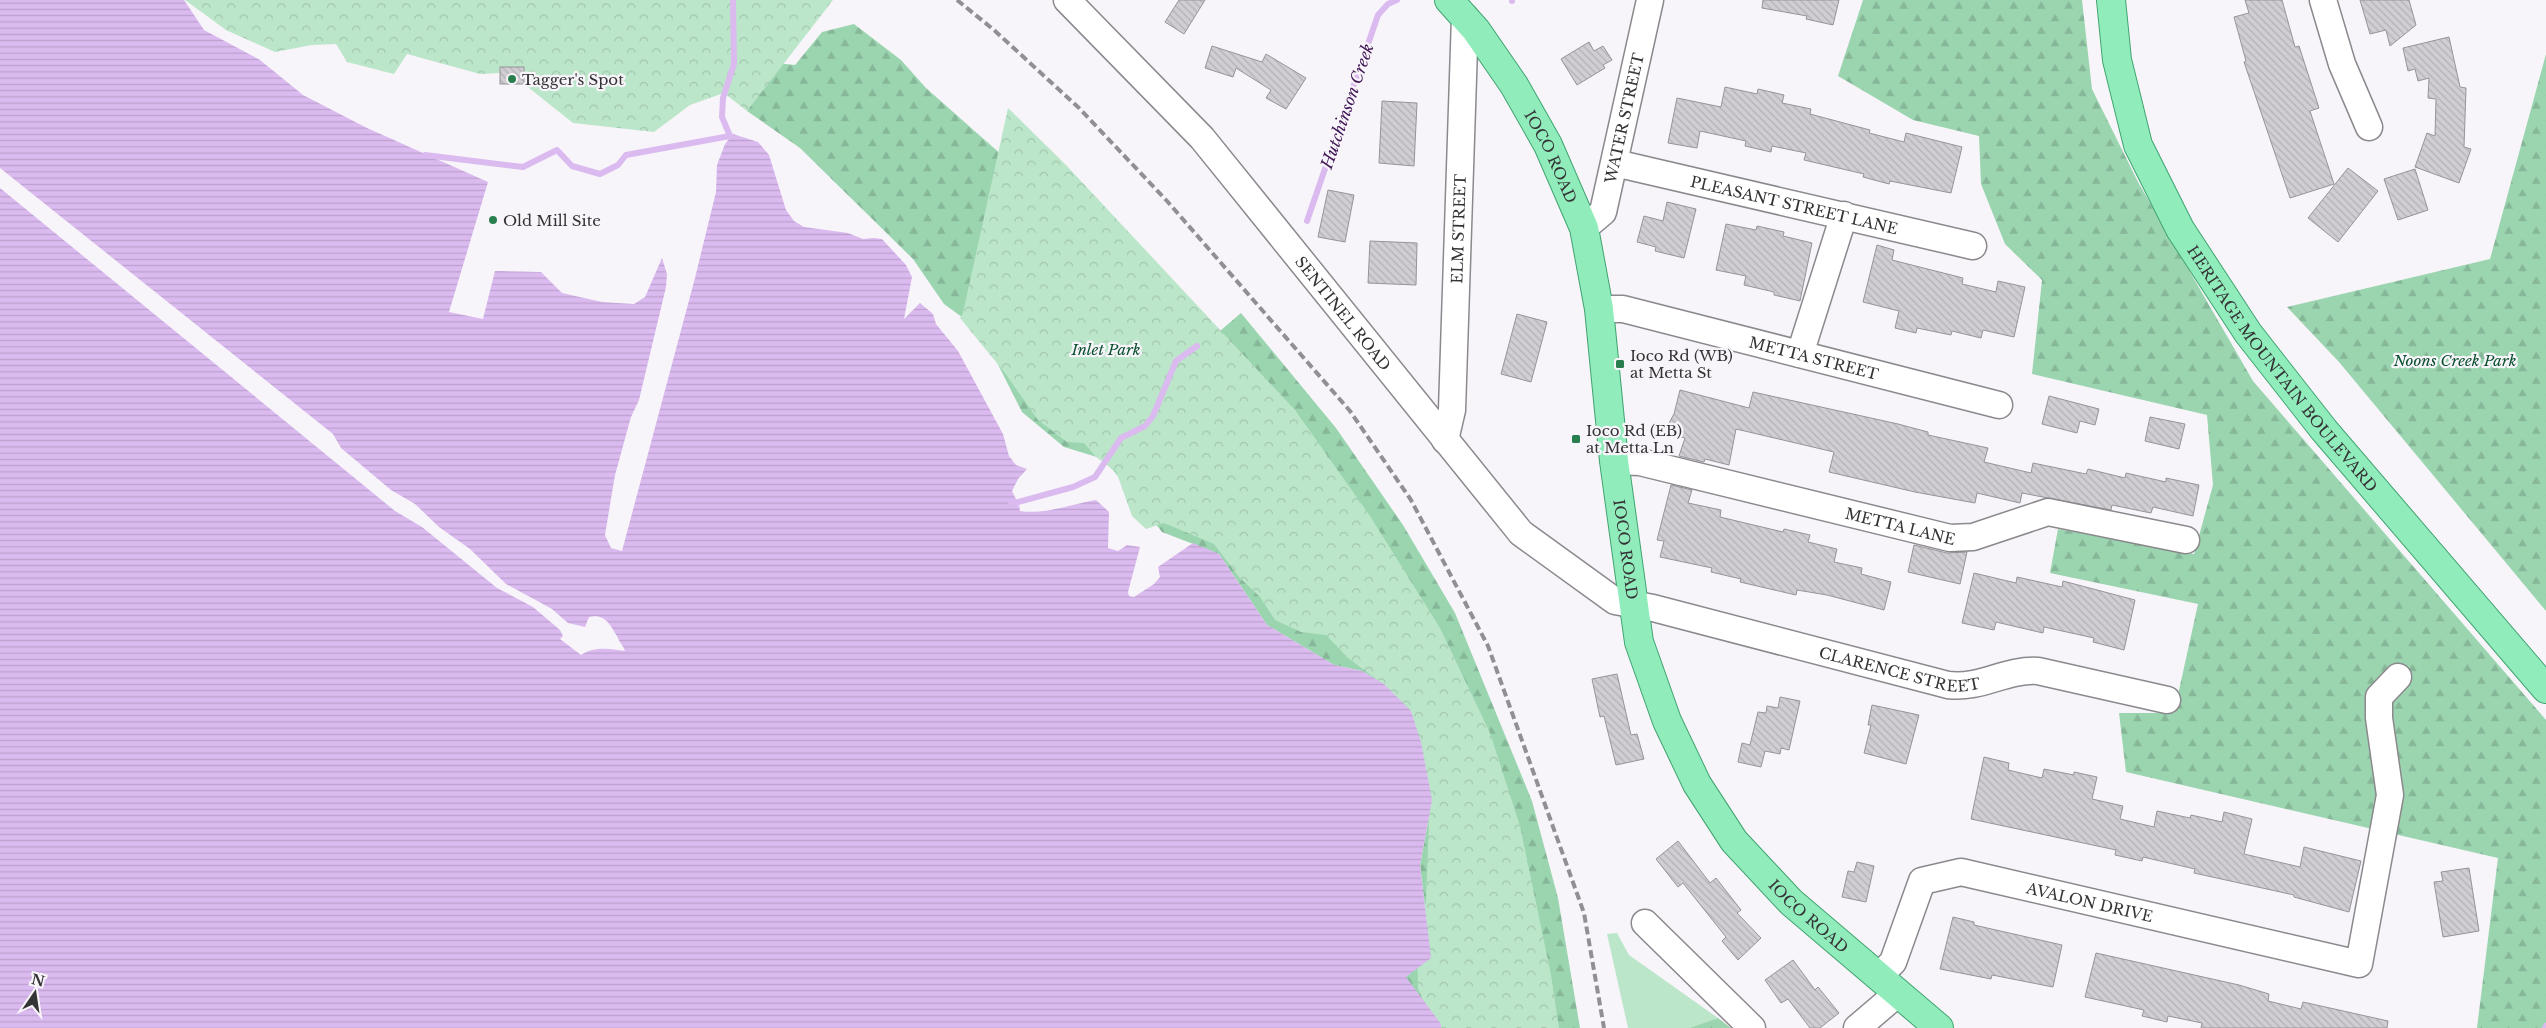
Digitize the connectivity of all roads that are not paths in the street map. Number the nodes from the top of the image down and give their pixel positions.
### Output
1 (1067, 0) edge
2 (1650, 0) edge
3 (2111, 0) edge
4 (2323, 0) edge
5 (1457, 9) edge
6 (2369, 127) dead end
7 (1615, 163) junction
8 (1844, 215) junction
9 (1584, 228) junction
10 (1973, 246) dead end
11 (1599, 309) junction
12 (1800, 354) junction
13 (1999, 405) dead end
14 (1445, 440) junction
15 (1614, 460) junction
16 (2186, 540) dead end
17 (1632, 604) junction
18 (2398, 677) dead end
19 (2546, 689) edge
20 (2167, 700) dead end
21 (1644, 923) dead end
22 (1889, 985) junction
23 (1752, 1028) edge
24 (1857, 1028) edge
25 (1939, 1028) edge

1 - 14 street, SENTINEL ROAD
2 - 7 street, WATER STREET
3 - 19 main road, HERITAGE MOUNTAIN BOULEVARD
4 - 6 street
5 - 9 main road, IOCO ROAD
5 - 14 street, ELM STREET
7 - 8 street, PLEASANT STREET LANE
7 - 9 street, WATER STREET
8 - 10 street, PLEASANT STREET LANE
8 - 12 street
9 - 11 main road, IOCO ROAD
11 - 12 street, METTA STREET
11 - 15 main road, IOCO ROAD
12 - 13 street, METTA STREET
14 - 17 street, SENTINEL ROAD
15 - 16 street, METTA LANE
15 - 17 main road, IOCO ROAD
17 - 20 street, CLARENCE STREET
17 - 22 main road, IOCO ROAD
18 - 22 street, AVALON DRIVE
21 - 23 street
22 - 24 street
22 - 25 main road, IOCO ROAD

